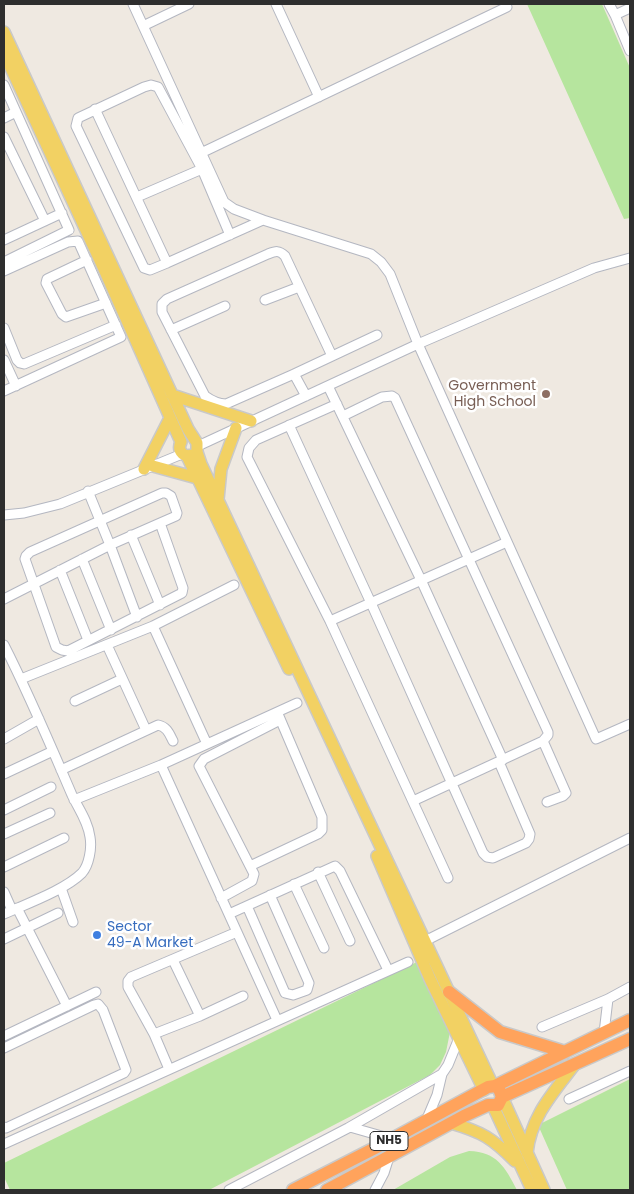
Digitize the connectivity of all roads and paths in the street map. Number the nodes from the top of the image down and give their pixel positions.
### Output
1 (133, 4) edge
2 (189, 4) edge
3 (276, 4) edge
4 (609, 4) edge
5 (507, 7) dead end
6 (629, 11) edge
7 (615, 15) junction
8 (143, 26) junction
9 (4, 32) edge
10 (630, 51) edge
11 (4, 53) edge
12 (4, 85) edge
13 (319, 97) junction
14 (95, 109) junction
15 (16, 112) junction
16 (4, 118) edge
17 (4, 137) edge
18 (201, 153) junction
19 (202, 169) junction
20 (136, 197) junction
21 (62, 214) junction
22 (264, 220) junction
23 (45, 221) junction
24 (230, 235) junction
25 (4, 240) edge
26 (630, 258) edge
27 (87, 260) junction
28 (4, 262) edge
29 (167, 263) junction
30 (4, 271) edge
31 (299, 287) junction
32 (265, 300) dead end
33 (106, 303) junction
34 (225, 306) dead end
35 (116, 325) junction
36 (4, 328) edge
37 (171, 330) junction
38 (377, 335) dead end
39 (418, 344) junction
40 (332, 356) junction
41 (4, 360) edge
42 (294, 374) junction
43 (16, 386) junction
44 (328, 386) junction
45 (4, 391) edge
46 (172, 394) junction
47 (306, 396) junction
48 (337, 404) junction
49 (343, 416) junction
50 (170, 418) junction
51 (251, 421) junction
52 (289, 425) junction
53 (236, 428) junction
54 (190, 448) junction
55 (149, 468) junction
56 (197, 478) junction
57 (88, 491) junction
58 (218, 500) junction
59 (4, 515) edge
60 (101, 521) junction
61 (160, 523) junction
62 (131, 535) junction
63 (507, 542) junction
64 (110, 544) junction
65 (82, 559) junction
66 (468, 559) junction
67 (60, 570) junction
68 (421, 580) junction
69 (33, 584) junction
70 (234, 585) dead end
71 (4, 599) edge
72 (371, 602) junction
73 (160, 605) junction
74 (137, 617) junction
75 (330, 621) junction
76 (153, 626) junction
77 (111, 630) junction
78 (88, 640) junction
79 (4, 645) edge
80 (106, 645) junction
81 (122, 679) junction
82 (21, 680) junction
83 (75, 701) dead end
84 (297, 703) dead end
85 (278, 716) junction
86 (39, 719) junction
87 (630, 724) edge
88 (146, 730) junction
89 (4, 739) edge
90 (173, 741) dead end
91 (543, 741) junction
92 (206, 744) junction
93 (53, 751) junction
94 (501, 761) junction
95 (161, 765) junction
96 (61, 770) junction
97 (4, 774) edge
98 (452, 784) junction
99 (52, 787) dead end
100 (74, 800) junction
101 (413, 801) junction
102 (547, 802) dead end
103 (4, 810) edge
104 (50, 813) dead end
105 (4, 834) edge
106 (64, 838) dead end
107 (630, 838) edge
108 (4, 866) edge
109 (250, 866) junction
110 (318, 872) junction
111 (448, 878) dead end
112 (294, 884) junction
113 (61, 888) junction
114 (4, 892) edge
115 (270, 895) junction
116 (221, 898) junction
117 (247, 906) junction
118 (11, 911) edge
119 (58, 913) dead end
120 (229, 914) junction
121 (73, 922) dead end
122 (28, 928) junction
123 (237, 932) junction
124 (4, 939) edge
125 (425, 940) junction
126 (350, 941) dead end
127 (324, 948) dead end
128 (173, 960) junction
129 (408, 962) dead end
130 (388, 970) junction
131 (630, 987) edge
132 (96, 992) dead end
133 (449, 992) junction
134 (244, 996) dead end
135 (608, 999) junction
136 (67, 1006) junction
137 (200, 1016) junction
138 (277, 1020) junction
139 (630, 1020) edge
140 (542, 1027) dead end
141 (604, 1033) junction
142 (154, 1034) junction
143 (4, 1036) edge
144 (459, 1038) junction
145 (626, 1043) edge
146 (4, 1048) edge
147 (565, 1052) junction
148 (575, 1064) junction
149 (169, 1069) junction
150 (630, 1071) edge
151 (442, 1074) junction
152 (491, 1088) junction
153 (569, 1099) dead end
154 (495, 1103) junction
155 (426, 1122) junction
156 (451, 1123) junction
157 (4, 1127) edge
158 (350, 1127) junction
159 (392, 1139) junction
160 (4, 1144) edge
161 (527, 1153) junction
162 (389, 1157) junction
163 (521, 1167) junction
164 (228, 1190) edge
165 (293, 1190) edge
166 (327, 1190) edge
167 (375, 1190) edge
168 (532, 1190) edge
169 (544, 1190) edge

1 - 8 street
2 - 8 street
3 - 13 street
4 - 7 street
5 - 13 street
6 - 7 street
7 - 10 street
8 - 18 street
9 - 46 main road
11 - 50 main road
12 - 15 street
13 - 18 street
14 - 19 street
14 - 20 street
14 - 29 street
15 - 16 street
15 - 21 street
17 - 23 street
18 - 22 street
19 - 20 street
19 - 24 street
20 - 29 street
21 - 23 street
21 - 28 street
22 - 24 street
22 - 39 street
23 - 25 street
24 - 29 street
26 - 39 street
27 - 30 street
27 - 33 street
27 - 33 street
31 - 32 street
31 - 37 street
31 - 40 street
33 - 35 street
34 - 37 street
35 - 36 street
35 - 43 street
37 - 42 street
38 - 40 street
39 - 44 street
39 - 63 street
40 - 42 street
41 - 43 street
42 - 47 street
43 - 45 street
44 - 47 street
44 - 48 street
46 - 51 main road
46 - 54 main road
47 - 51 street
48 - 49 street
48 - 52 street
49 - 66 street
49 - 68 street
50 - 54 main road
50 - 55 main road
51 - 53 street
52 - 72 street
52 - 75 street
53 - 54 street
53 - 58 main road
54 - 55 street
54 - 56 main road
54 - 58 main road
55 - 56 main road
55 - 57 street
56 - 144 main road
57 - 59 street
57 - 60 street
58 - 125 main road
60 - 61 street
60 - 64 street
60 - 69 street
61 - 62 street
61 - 73 street
62 - 64 street
62 - 73 street
63 - 66 street
63 - 87 street
64 - 65 street
64 - 74 street
65 - 67 street
65 - 77 street
66 - 68 street
66 - 91 street
67 - 69 street
67 - 78 street
68 - 72 street
68 - 94 street
69 - 71 street
69 - 78 street
70 - 76 street
72 - 75 street
72 - 98 street
73 - 74 street
74 - 77 street
75 - 101 street
76 - 80 street
76 - 92 street
77 - 78 street
79 - 82 street
80 - 81 street
80 - 82 street
81 - 83 street
81 - 88 street
82 - 86 street
84 - 85 street
85 - 92 street
85 - 109 street
85 - 109 street
86 - 89 street
86 - 93 street
88 - 90 street
88 - 96 street
91 - 94 street
91 - 102 street
92 - 95 street
93 - 96 street
93 - 97 street
94 - 98 street
94 - 98 street
95 - 100 street
95 - 116 street
96 - 100 street
98 - 101 street
99 - 103 street
100 - 113 street
101 - 111 street
104 - 105 street
106 - 108 street
107 - 125 street
109 - 116 street
110 - 112 street
110 - 126 street
110 - 130 street
112 - 115 street
112 - 127 street
113 - 118 street
113 - 121 street
114 - 118 street
115 - 117 street
115 - 117 street
116 - 120 street
117 - 120 street
118 - 122 street
119 - 122 street
120 - 123 street
122 - 124 street
122 - 136 street
123 - 128 street
123 - 138 street
125 - 133 main road
128 - 137 street
128 - 142 street
129 - 130 street
130 - 138 street
131 - 135 street
132 - 136 street
133 - 147 highway
133 - 152 main road
134 - 137 street
135 - 140 street
135 - 141 street
136 - 143 street
137 - 142 street
138 - 149 street
139 - 141 highway, NH5
141 - 147 highway, NH5
142 - 149 street
144 - 151 street
144 - 152 main road
145 - 148 highway, NH5
146 - 157 street
147 - 152 highway, NH5
148 - 154 highway, NH5
148 - 161 main road
149 - 160 street
150 - 153 street
151 - 155 street
151 - 158 street
152 - 154 highway
152 - 154 highway
152 - 155 highway, NH5
154 - 156 highway, NH5
154 - 161 main road
154 - 163 main road
155 - 159 highway, NH5
156 - 162 highway, NH5
156 - 163 main road
158 - 159 street
158 - 164 street
159 - 165 highway, NH5
161 - 169 main road
162 - 166 highway, NH5
162 - 167 street
163 - 168 main road

